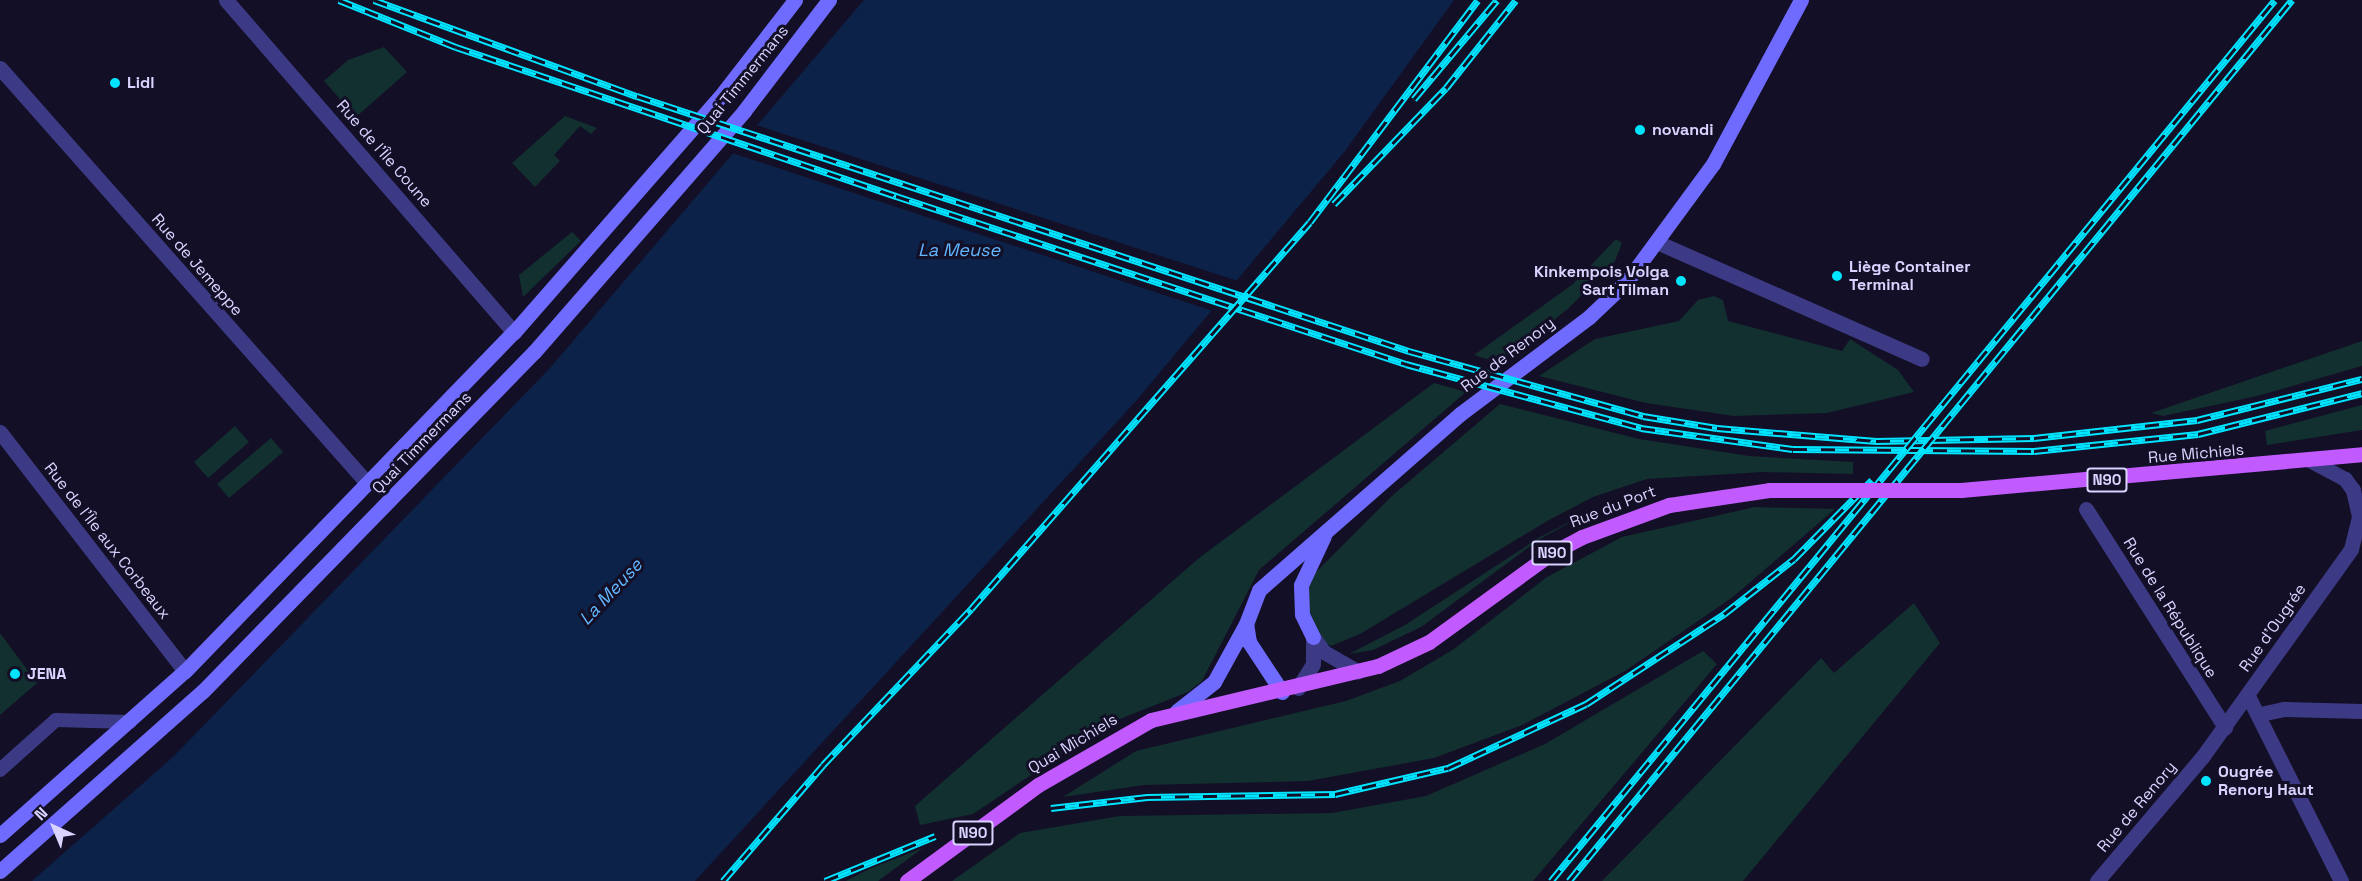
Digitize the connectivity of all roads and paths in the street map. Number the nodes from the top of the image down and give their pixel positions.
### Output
1 (226, 0) edge
2 (795, 0) edge
3 (829, 0) edge
4 (1801, 0) edge
5 (0, 68) edge
6 (1659, 243) junction
7 (514, 332) junction
8 (1922, 359) dead end
9 (0, 432) edge
10 (2362, 454) edge
11 (2310, 460) junction
12 (368, 484) junction
13 (1961, 490) joint
14 (2086, 509) dead end
15 (2361, 513) edge
16 (1324, 536) junction
17 (2356, 546) edge
18 (1246, 624) junction
19 (1313, 637) junction
20 (185, 671) junction
21 (1358, 672) junction
22 (1298, 688) junction
23 (1282, 692) junction
24 (2248, 696) junction
25 (1177, 711) junction
26 (2362, 711) edge
27 (2260, 714) junction
28 (130, 722) junction
29 (2225, 727) junction
30 (2203, 756) joint
31 (0, 770) edge
32 (0, 835) edge
33 (0, 871) edge
34 (907, 881) edge
35 (2097, 881) edge
36 (2341, 881) edge

1 - 7 street, Rue de l'Île Coune
2 - 7 main road, Quai Timmermans
3 - 33 main road, Quai Timmermans
4 - 6 main road, Rue de Renory
5 - 12 street, Rue de Jemeppe
6 - 8 street
6 - 16 main road, Rue de Renory
7 - 12 main road, Quai Timmermans
9 - 20 street, Rue de l'Île aux Corbeaux
10 - 11 main road, Rue Michiels / N90
11 - 13 main road, Rue Michiels / N90
11 - 15 street, Rue d'Ougrée
12 - 20 main road, Quai Timmermans
13 - 21 main road, Rue du Port / N90, bridge
14 - 29 street, Rue de la République
15 - 17 street, Rue d'Ougrée
16 - 18 main road, Rue de Renory
16 - 19 main road, Rue de Renory
17 - 24 street, Rue d'Ougrée
18 - 23 main road
18 - 25 main road, Rue de Renory
19 - 21 street, Rue de Renory
19 - 22 street, Rue de Renory
20 - 28 main road, Quai Timmermans
21 - 22 main road, Rue du Port / N90
22 - 23 main road, Rue du Port / N90
23 - 25 main road, Quai Michiels / N90
24 - 27 street
24 - 29 street, Rue d'Ougrée
25 - 34 main road, Quai Michiels / N90
26 - 27 street
27 - 36 street
28 - 31 lane
28 - 32 main road, Quai Timmermans
29 - 30 street, Rue d'Ougrée
30 - 35 street, Rue de Renory

